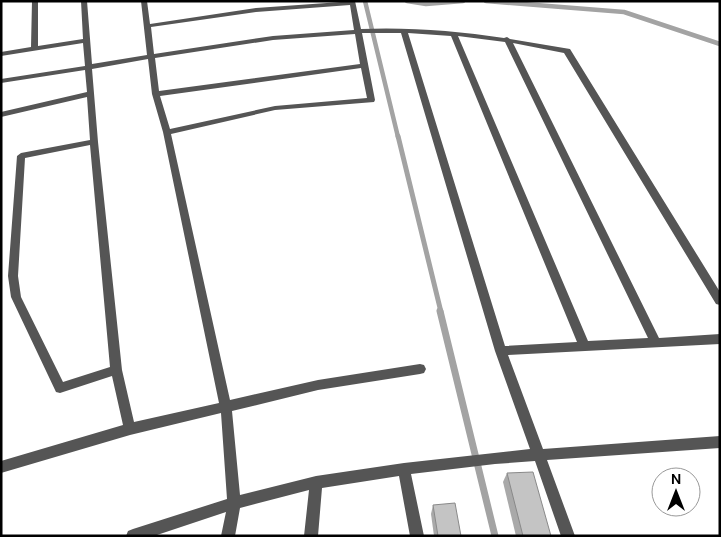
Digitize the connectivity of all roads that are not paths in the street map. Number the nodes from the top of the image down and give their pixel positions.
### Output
1 (35, 1) edge
2 (84, 1) edge
3 (153, 1) edge
4 (144, 2) edge
5 (352, 2) edge
6 (147, 26) junction
7 (362, 31) junction
8 (404, 32) junction
9 (454, 33) junction
10 (507, 39) junction
11 (87, 40) junction
12 (34, 49) junction
13 (1, 54) edge
14 (152, 55) junction
15 (363, 66) junction
16 (89, 68) junction
17 (1, 81) edge
18 (90, 94) junction
19 (156, 94) junction
20 (1, 115) edge
21 (167, 132) junction
22 (94, 142) junction
23 (720, 301) edge
24 (720, 339) edge
25 (655, 341) junction
26 (585, 347) junction
27 (501, 351) junction
28 (420, 369) dead end
29 (116, 370) junction
30 (226, 407) junction
31 (130, 428) junction
32 (720, 442) edge
33 (540, 456) junction
34 (1, 467) edge
35 (404, 469) junction
36 (316, 482) junction
37 (234, 503) junction
38 (133, 536) edge
39 (228, 536) edge
40 (311, 536) edge
41 (417, 536) edge
42 (568, 536) edge

1 - 12 street
2 - 11 street
3 - 4 street
4 - 6 street
5 - 6 street
5 - 7 street
6 - 14 street
7 - 8 street
7 - 14 street
7 - 15 street
8 - 9 street
8 - 27 street
9 - 10 street
9 - 26 street
10 - 23 street
10 - 25 street
11 - 12 street
11 - 16 street
12 - 13 street
14 - 16 street
14 - 19 street
15 - 19 street
15 - 21 street
16 - 17 street
16 - 18 street
18 - 20 street
18 - 22 street
19 - 21 street
21 - 30 street
22 - 29 street
22 - 29 street
24 - 25 street
25 - 26 street
26 - 27 street
27 - 33 street
28 - 30 street
29 - 31 street
30 - 31 street
30 - 37 street
31 - 34 street
32 - 33 street
33 - 35 street
33 - 42 street
35 - 36 street
35 - 41 street
36 - 37 street
36 - 40 street
37 - 38 street
37 - 39 street

